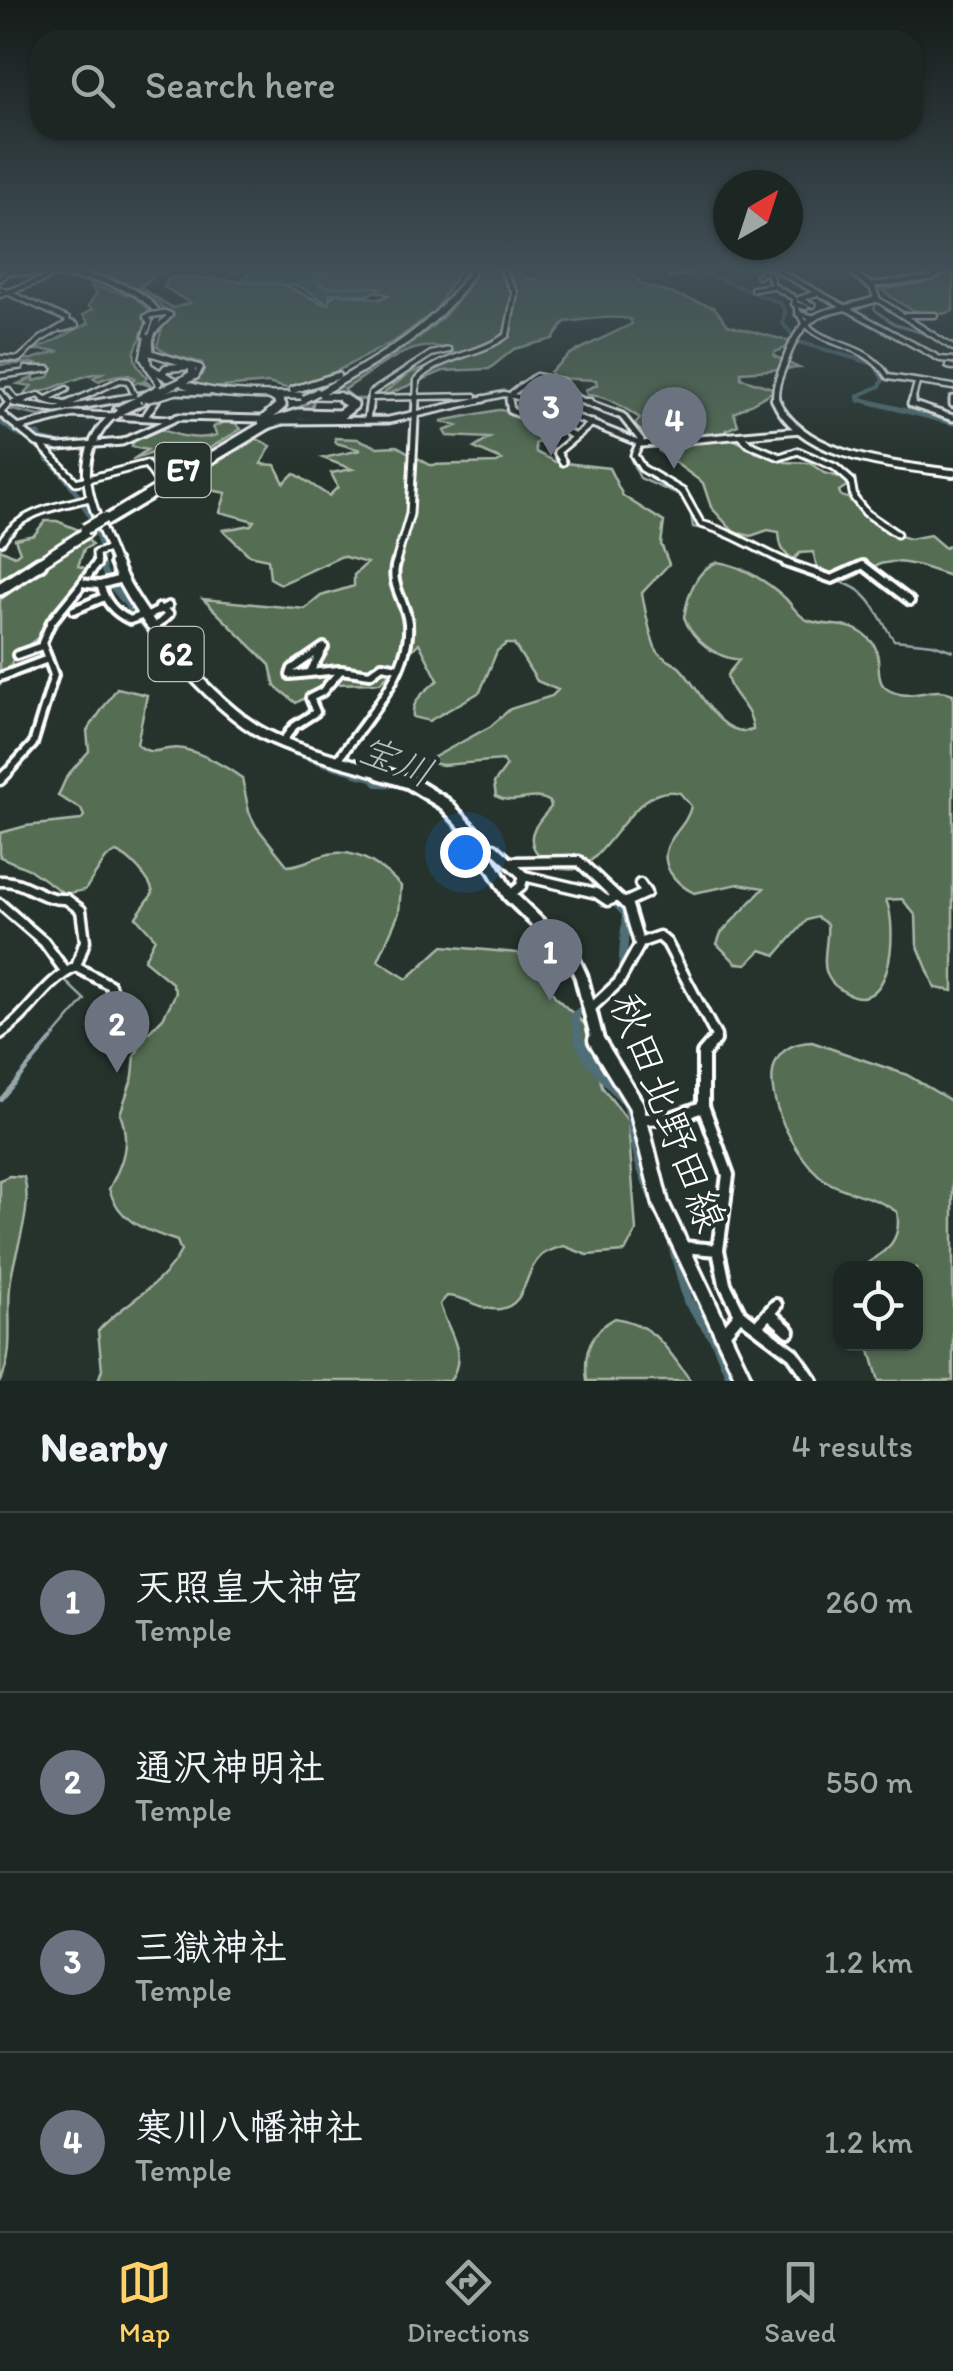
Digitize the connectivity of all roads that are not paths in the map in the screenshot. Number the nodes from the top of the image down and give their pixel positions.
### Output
1 (49, 335) edge
2 (145, 335) edge
3 (151, 335) edge
4 (405, 335) edge
5 (412, 335) edge
6 (506, 335) edge
7 (797, 335) edge
8 (819, 335) edge
9 (897, 335) edge
10 (932, 335) edge
11 (953, 337) edge
12 (149, 338) junction
13 (943, 340) junction
14 (953, 348) edge
15 (449, 350) dead end
16 (0, 358) edge
17 (375, 358) junction
18 (144, 364) junction
19 (952, 367) edge
20 (0, 376) edge
21 (917, 382) junction
22 (179, 384) junction
23 (90, 386) dead end
24 (953, 387) edge
25 (158, 388) joint
26 (8, 390) dead end
27 (67, 390) dead end
28 (0, 392) edge
29 (212, 392) junction
30 (265, 393) junction
31 (82, 395) junction
32 (316, 396) junction
33 (510, 396) junction
34 (415, 397) junction
35 (47, 398) junction
36 (142, 398) junction
37 (370, 398) junction
38 (479, 398) junction
39 (579, 401) junction
40 (10, 405) junction
41 (63, 407) junction
42 (116, 414) joint
43 (416, 414) junction
44 (562, 414) junction
45 (146, 416) junction
46 (953, 418) edge
47 (168, 420) junction
48 (367, 420) junction
49 (284, 421) dead end
50 (264, 422) junction
51 (593, 423) junction
52 (17, 428) junction
53 (801, 430) junction
54 (574, 436) junction
55 (740, 436) junction
56 (239, 438) junction
57 (639, 444) junction
58 (46, 446) junction
59 (89, 446) junction
60 (828, 446) junction
61 (814, 457) junction
62 (128, 458) dead end
63 (563, 462) dead end
64 (168, 463) dead end
65 (129, 469) junction
66 (150, 470) junction
67 (953, 473) edge
68 (84, 480) junction
69 (157, 480) dead end
70 (82, 500) junction
71 (104, 520) junction
72 (897, 534) dead end
73 (0, 542) edge
74 (103, 551) junction
75 (110, 582) junction
76 (84, 584) junction
77 (0, 587) edge
78 (102, 598) junction
79 (910, 601) dead end
80 (74, 610) dead end
81 (143, 616) junction
82 (154, 628) junction
83 (42, 646) junction
84 (18, 655) dead end
85 (49, 661) junction
86 (399, 668) junction
87 (340, 670) junction
88 (310, 672) junction
89 (0, 677) edge
90 (282, 742) junction
91 (337, 761) junction
92 (0, 780) edge
93 (486, 856) junction
94 (513, 864) junction
95 (524, 876) junction
96 (0, 881) edge
97 (640, 884) dead end
98 (509, 895) junction
99 (617, 899) junction
100 (0, 904) edge
101 (640, 944) junction
102 (76, 968) junction
103 (65, 971) junction
104 (113, 995) dead end
105 (587, 1006) junction
106 (0, 1034) edge
107 (702, 1106) junction
108 (641, 1118) junction
109 (682, 1247) junction
110 (718, 1250) junction
111 (740, 1314) junction
112 (757, 1326) junction
113 (789, 1331) dead end
114 (725, 1333) junction
115 (745, 1381) edge
116 (812, 1381) edge

1 - 16 street
2 - 12 street, bridge
3 - 12 main road
4 - 17 highway, E7
5 - 32 highway, E7
6 - 34 street
7 - 53 main road
8 - 21 street
9 - 19 street
10 - 13 street
11 - 13 street
12 - 18 main road
12 - 22 highway
12 - 22 main road
13 - 14 street
15 - 37 street
17 - 30 highway
17 - 32 highway, E7
18 - 25 main road
18 - 29 highway
20 - 20 street
21 - 24 street
21 - 46 street
22 - 29 main road
22 - 30 highway
22 - 36 highway, bridge
23 - 31 street
25 - 36 main road, bridge
26 - 40 street
27 - 35 street
28 - 40 street
29 - 30 highway
30 - 32 highway
30 - 50 highway
30 - 56 highway
31 - 36 street
31 - 41 street
32 - 50 highway, E7
32 - 56 highway, E7
33 - 38 street
33 - 39 street
33 - 44 street
33 - 44 street
34 - 37 street
34 - 38 street
34 - 43 street
35 - 40 street
35 - 41 street
36 - 41 street
36 - 42 highway
36 - 45 street
37 - 48 street
38 - 43 street
39 - 44 street
39 - 57 street
40 - 41 street
40 - 52 street
42 - 59 main road, 秋田北野田線 / 62
43 - 48 street
43 - 86 street
44 - 51 street
44 - 54 street
45 - 47 street
45 - 52 street
47 - 50 street
47 - 59 street
48 - 49 street
50 - 71 highway, E7
51 - 54 street
51 - 57 street
52 - 58 street
53 - 55 street
53 - 60 main road
54 - 63 street
55 - 57 street
55 - 61 street
56 - 71 highway, E7
57 - 79 street
58 - 59 street
58 - 68 street
59 - 68 main road, 秋田北野田線 / 62
60 - 61 street
60 - 67 main road
61 - 72 street
62 - 65 street
64 - 66 street
65 - 66 street
65 - 68 street
66 - 69 street
68 - 70 main road, 秋田北野田線 / 62
70 - 73 street
70 - 74 main road, 秋田北野田線 / 62
71 - 77 highway, E7, bridge
74 - 75 main road, 秋田北野田線 / 62
74 - 76 street
75 - 76 street
75 - 78 street
75 - 81 main road, 秋田北野田線 / 62
76 - 83 street
78 - 80 street
78 - 81 street
81 - 82 main road, 秋田北野田線 / 62
81 - 82 street
82 - 90 main road, 秋田北野田線 / 62
83 - 84 street
83 - 85 street
85 - 89 street
85 - 92 street
86 - 87 street
86 - 91 street
87 - 88 street
87 - 90 street
88 - 88 street
90 - 91 main road, 秋田北野田線 / 62
91 - 93 main road, 秋田北野田線 / 62
93 - 94 street
93 - 98 main road, 秋田北野田線 / 62
94 - 95 street
94 - 99 street
95 - 98 street
95 - 99 street
96 - 102 street
97 - 99 street
98 - 105 main road, 秋田北野田線 / 62
99 - 101 street
100 - 103 street
101 - 105 street
101 - 107 street
102 - 103 street
102 - 104 street
103 - 106 street
105 - 108 main road, 秋田北野田線 / 62
107 - 108 street
107 - 110 street
108 - 109 main road, 秋田北野田線 / 62
109 - 110 street
109 - 114 main road, 秋田北野田線 / 62
110 - 111 street
111 - 112 street
111 - 114 street
112 - 113 street
112 - 116 street
114 - 115 main road, 秋田北野田線 / 62

